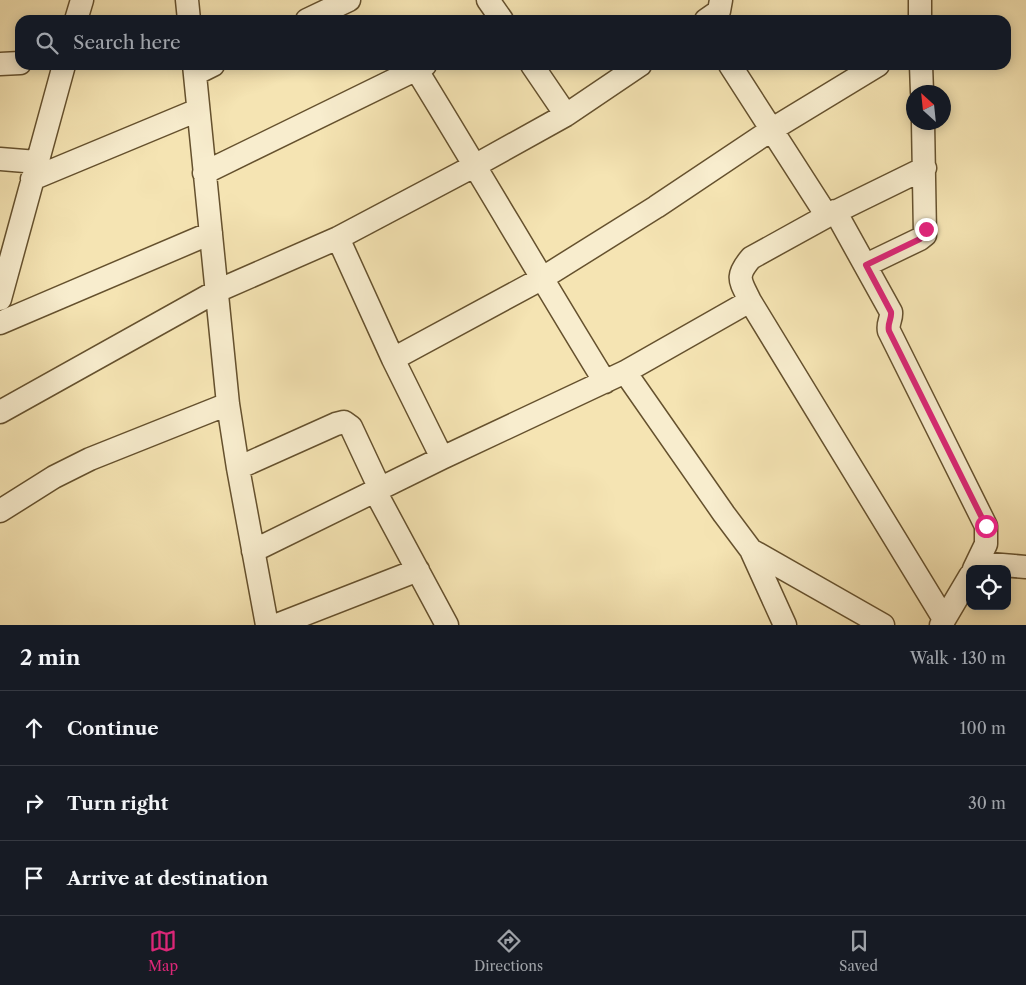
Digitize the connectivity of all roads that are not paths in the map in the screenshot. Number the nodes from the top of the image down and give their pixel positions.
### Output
1 (82, 0) edge
2 (187, 0) edge
3 (349, 0) edge
4 (488, 0) edge
5 (721, 0) edge
6 (920, 0) edge
7 (78, 15) edge
8 (188, 15) edge
9 (318, 15) edge
10 (498, 15) edge
11 (713, 15) edge
12 (920, 15) edge
13 (15, 63) edge
14 (0, 64) edge
15 (63, 70) edge
16 (200, 70) edge
17 (415, 70) edge
18 (423, 70) edge
19 (535, 70) edge
20 (633, 70) edge
21 (733, 70) edge
22 (870, 70) edge
23 (921, 70) edge
24 (922, 85) edge
25 (198, 110) junction
26 (566, 115) junction
27 (771, 130) junction
28 (923, 130) edge
29 (0, 159) edge
30 (476, 165) junction
31 (925, 168) junction
32 (34, 171) junction
33 (204, 173) junction
34 (831, 213) junction
35 (211, 233) junction
36 (338, 238) junction
37 (866, 265) junction
38 (542, 279) junction
39 (217, 291) junction
40 (0, 298) edge
41 (750, 300) junction
42 (0, 323) edge
43 (393, 359) junction
44 (625, 372) junction
45 (605, 382) junction
46 (228, 404) junction
47 (0, 412) edge
48 (442, 458) junction
49 (238, 468) junction
50 (378, 490) junction
51 (0, 511) edge
52 (751, 550) junction
53 (253, 551) junction
54 (976, 565) edge
55 (1026, 567) edge
56 (1011, 568) edge
57 (418, 570) junction
58 (966, 583) edge
59 (943, 622) edge
60 (267, 625) edge
61 (277, 625) edge
62 (447, 625) edge
63 (785, 625) edge
64 (883, 625) edge

1 - 7 street
2 - 8 street
3 - 9 street
4 - 10 street
5 - 11 street
6 - 12 street
13 - 14 street
15 - 32 street
16 - 25 street
17 - 33 street
18 - 30 street
19 - 26 street
20 - 26 street
21 - 27 street
22 - 27 street
23 - 24 street
25 - 32 street
25 - 33 street
26 - 30 street
27 - 34 street
27 - 38 street
28 - 31 street
29 - 32 street
30 - 36 street
30 - 38 street
31 - 34 street
31 - 37 street
32 - 40 street
33 - 35 street
34 - 37 street
34 - 41 street
35 - 39 street
35 - 42 street
36 - 39 street
36 - 43 street
37 - 54 street
38 - 43 street
38 - 45 street
39 - 46 street
39 - 47 street
41 - 44 street
41 - 59 street
43 - 48 street
44 - 45 street
44 - 52 street
45 - 48 street
46 - 49 street
46 - 51 street
48 - 50 street
49 - 50 street
49 - 53 street
50 - 53 street
50 - 57 street
52 - 63 street
52 - 64 street
53 - 60 street
55 - 56 street
57 - 61 street
57 - 62 street
58 - 59 street

